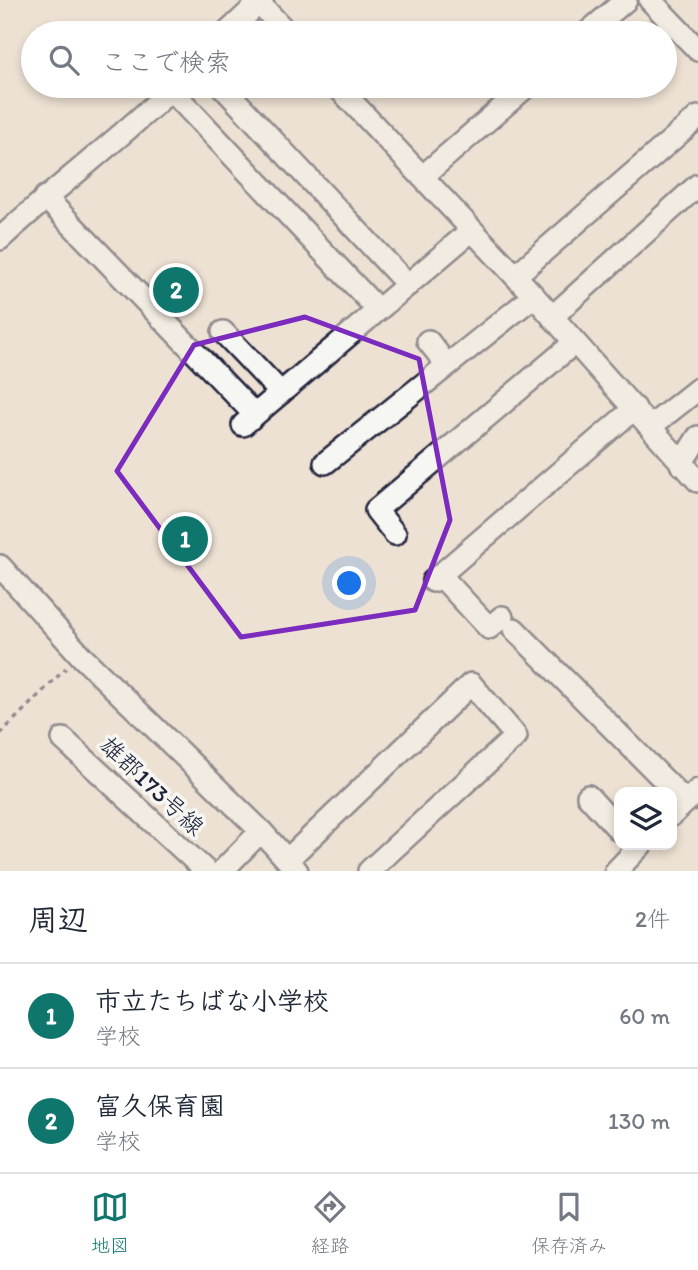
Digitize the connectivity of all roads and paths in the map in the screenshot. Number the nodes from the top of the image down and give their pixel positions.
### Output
1 (626, 0) edge
2 (650, 0) edge
3 (252, 4) edge
4 (237, 21) edge
5 (273, 21) edge
6 (601, 21) edge
7 (670, 21) edge
8 (677, 28) edge
9 (698, 50) edge
10 (162, 98) edge
11 (182, 98) edge
12 (233, 98) edge
13 (348, 98) edge
14 (513, 98) edge
15 (698, 117) edge
16 (422, 177) junction
17 (698, 185) edge
18 (45, 197) junction
19 (472, 230) junction
20 (0, 239) edge
21 (515, 276) junction
22 (408, 285) junction
23 (534, 296) junction
24 (378, 310) junction
25 (552, 317) junction
26 (223, 332) dead end
27 (428, 341) dead end
28 (574, 343) junction
29 (447, 365) junction
30 (698, 389) edge
31 (281, 393) junction
32 (635, 408) junction
33 (650, 426) junction
34 (698, 436) edge
35 (325, 463) dead end
36 (681, 464) junction
37 (698, 481) edge
38 (395, 534) dead end
39 (4, 578) edge
40 (80, 654) junction
41 (0, 734) edge
42 (63, 740) dead end
43 (588, 796) dead end
44 (685, 803) edge
45 (614, 825) edge
46 (261, 831) junction
47 (292, 865) edge
48 (206, 871) edge
49 (222, 871) edge
50 (369, 871) edge

1 - 6 street
2 - 7 street
3 - 4 street
3 - 5 street
8 - 9 street
10 - 18 street
11 - 24 street
12 - 22 street
13 - 16 street
14 - 16 street
15 - 21 street
16 - 19 street
17 - 25 street
18 - 20 street
18 - 31 street
19 - 21 street
19 - 22 street
21 - 23 street
22 - 24 street
23 - 25 street
23 - 29 street
24 - 31 street
25 - 28 street
26 - 31 street
27 - 29 street
28 - 32 street
28 - 38 street
29 - 35 street
30 - 33 street
32 - 33 street
32 - 44 street
33 - 36 street
34 - 36 street
36 - 37 street
39 - 40 street
40 - 41 path
40 - 46 street
42 - 48 street, 雄郡173号線
43 - 45 street
46 - 47 street
46 - 49 street
47 - 50 street

